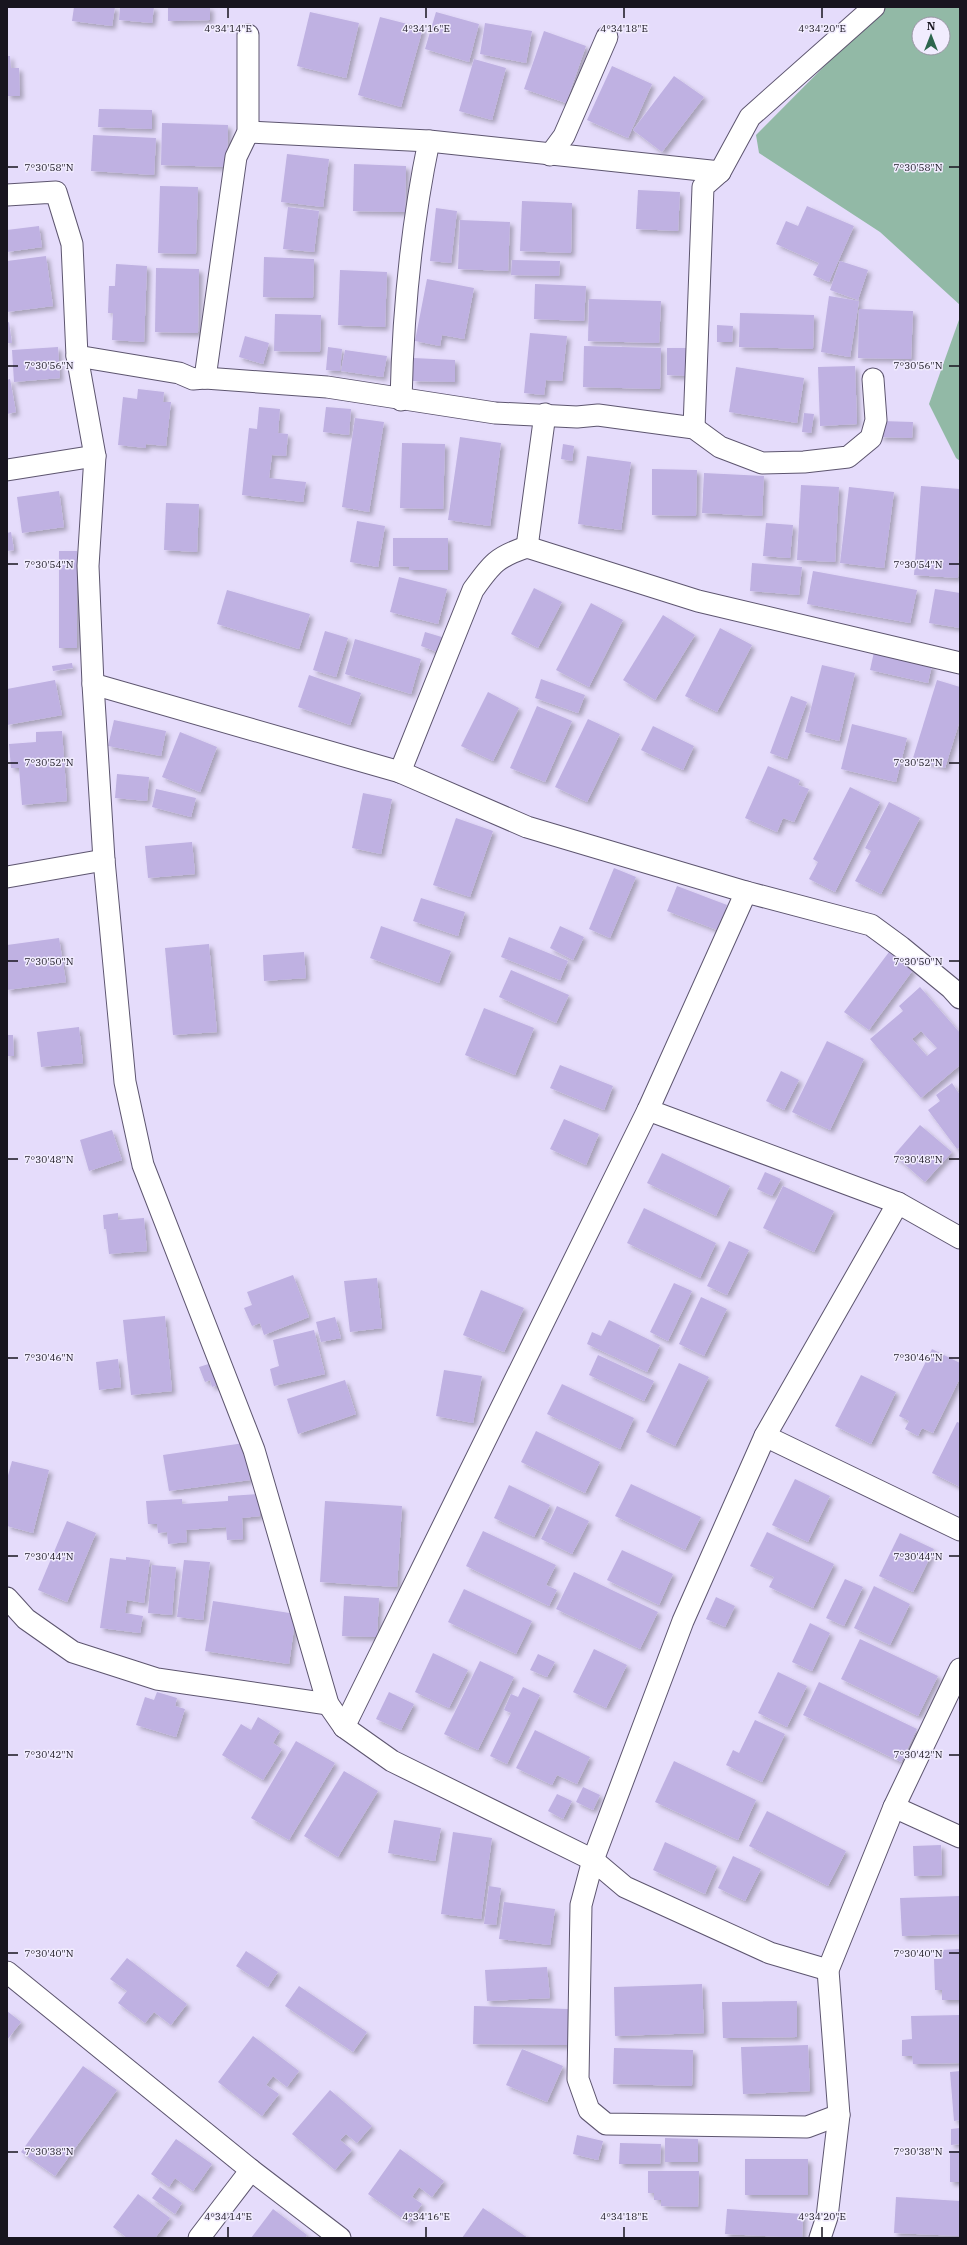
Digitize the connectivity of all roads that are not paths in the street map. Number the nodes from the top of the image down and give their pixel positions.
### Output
1 (874, 7) edge
2 (248, 35) dead end
3 (607, 37) dead end
4 (248, 132) junction
5 (429, 141) junction
6 (550, 155) junction
7 (720, 172) junction
8 (7, 195) edge
9 (77, 356) junction
10 (204, 378) junction
11 (873, 379) dead end
12 (401, 400) junction
13 (545, 414) junction
14 (694, 428) junction
15 (95, 456) junction
16 (7, 470) edge
17 (527, 547) junction
18 (960, 663) edge
19 (93, 684) junction
20 (400, 772) junction
21 (104, 860) junction
22 (7, 877) edge
23 (746, 892) junction
24 (960, 998) edge
25 (648, 1110) junction
26 (898, 1203) junction
27 (960, 1238) edge
28 (765, 1436) junction
29 (960, 1530) edge
30 (7, 1598) edge
31 (960, 1670) edge
32 (328, 1704) junction
33 (344, 1727) junction
34 (894, 1807) junction
35 (960, 1837) edge
36 (593, 1860) junction
37 (828, 1970) junction
38 (7, 1972) edge
39 (839, 2115) junction
40 (251, 2170) junction
41 (199, 2238) edge
42 (340, 2238) edge
43 (820, 2238) edge

1 - 7 street
2 - 4 street
3 - 6 street
4 - 5 street
4 - 10 street
5 - 6 street
5 - 12 street
6 - 7 street
7 - 14 street
8 - 9 street
9 - 10 street
9 - 15 street
10 - 12 street
11 - 14 street
12 - 13 street
13 - 14 street
13 - 17 street
15 - 16 street
15 - 19 street
17 - 18 street
17 - 20 street
19 - 20 street
19 - 21 street
20 - 23 street
21 - 22 street
21 - 32 street
23 - 24 street
23 - 25 street
25 - 26 street
25 - 33 street
26 - 27 street
26 - 28 street
28 - 29 street
28 - 36 street
30 - 32 street
31 - 34 street
32 - 33 street
33 - 36 street
34 - 35 street
34 - 37 street
36 - 37 street
36 - 39 street
37 - 39 street
38 - 40 street
39 - 43 street
40 - 41 street
40 - 42 street

